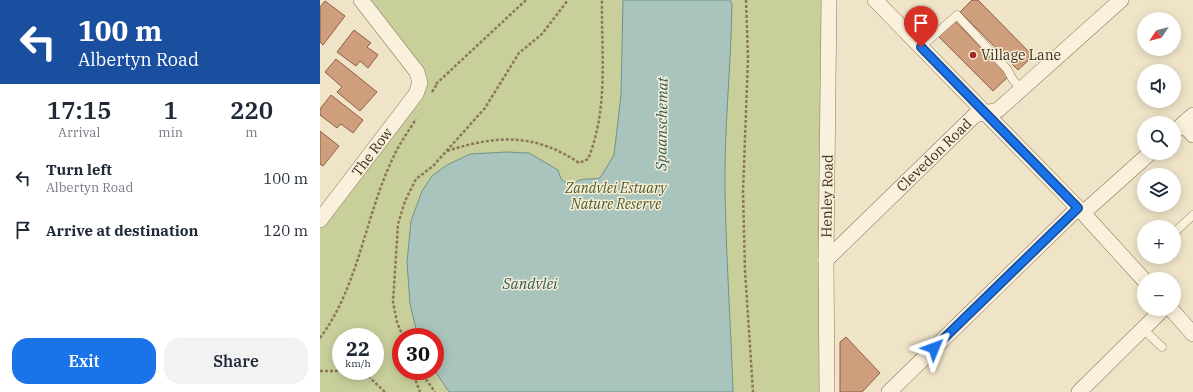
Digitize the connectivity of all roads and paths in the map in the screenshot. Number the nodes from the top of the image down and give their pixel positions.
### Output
1 (361, 0) edge
2 (526, 0) edge
3 (568, 0) edge
4 (602, 0) edge
5 (746, 0) edge
6 (829, 0) edge
7 (875, 0) edge
8 (1122, 0) edge
9 (921, 47) junction
10 (420, 83) junction
11 (437, 84) junction
12 (1021, 89) junction
13 (429, 97) dead end
14 (986, 112) junction
15 (417, 118) dead end
16 (446, 152) junction
17 (1141, 160) edge
18 (1080, 210) junction
19 (1193, 215) edge
20 (320, 220) edge
21 (1181, 226) edge
22 (826, 260) junction
23 (1137, 272) edge
24 (1156, 316) edge
25 (1177, 316) edge
26 (400, 328) edge
27 (1143, 329) junction
28 (1193, 334) edge
29 (320, 338) edge
30 (1162, 347) dead end
31 (320, 371) edge
32 (332, 371) edge
33 (372, 380) edge
34 (415, 380) edge
35 (426, 380) edge
36 (385, 392) edge
37 (420, 392) edge
38 (435, 392) edge
39 (753, 392) edge
40 (827, 392) edge
41 (889, 392) edge
42 (1080, 392) edge

1 - 10 street
2 - 11 path
3 - 16 path
4 - 16 path
5 - 39 path
6 - 22 street, Henley Road
7 - 9 street
8 - 12 street, Clevedon Road
9 - 12 lane
9 - 14 street
10 - 11 path
10 - 20 street, The Row
11 - 13 path
12 - 14 street, Clevedon Road
14 - 18 street
14 - 22 street, Clevedon Road
15 - 29 path
16 - 26 path
17 - 18 street
18 - 23 street
18 - 41 street
19 - 21 lane
22 - 40 street, Henley Road
24 - 27 street
25 - 28 street
27 - 30 lane
27 - 42 street
31 - 32 path
33 - 36 path
34 - 37 path
35 - 38 path

